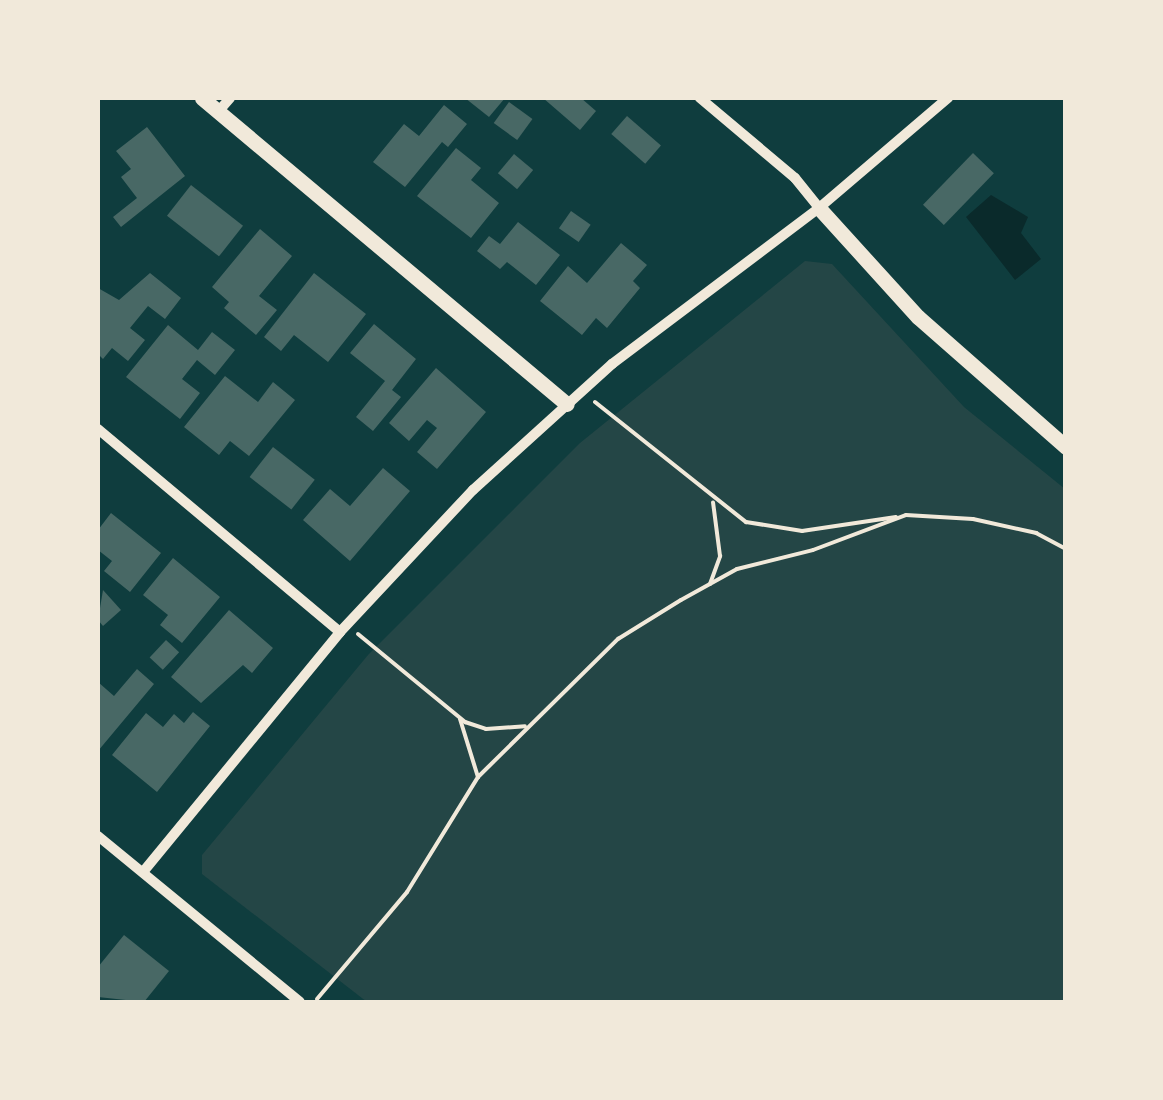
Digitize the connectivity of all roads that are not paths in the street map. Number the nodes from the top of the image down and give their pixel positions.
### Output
1 (202, 98) edge
2 (230, 98) edge
3 (700, 98) edge
4 (948, 98) edge
5 (217, 113) junction
6 (819, 208) junction
7 (567, 404) junction
8 (98, 429) edge
9 (1066, 447) edge
10 (344, 628) junction
11 (98, 836) edge
12 (143, 872) junction
13 (300, 1002) edge

1 - 5 street
2 - 5 street
3 - 6 street
4 - 6 street
5 - 7 street
6 - 7 street
6 - 9 street
7 - 10 street
8 - 10 street
10 - 12 street
11 - 12 street
12 - 13 street

